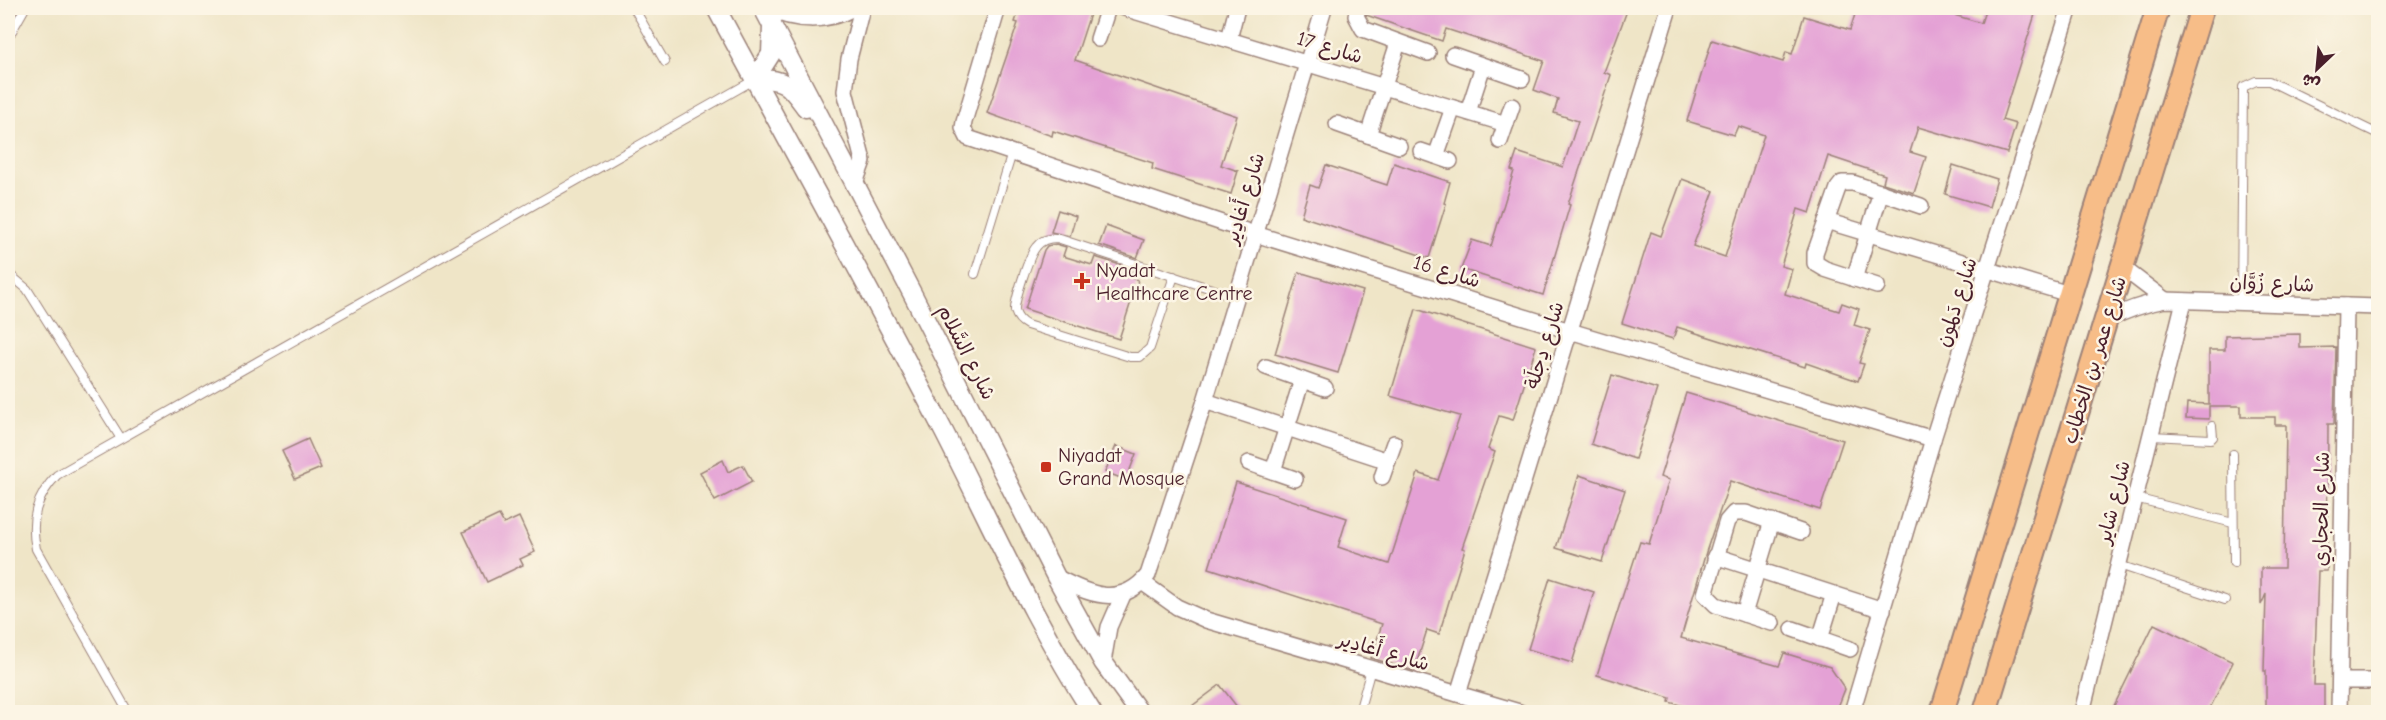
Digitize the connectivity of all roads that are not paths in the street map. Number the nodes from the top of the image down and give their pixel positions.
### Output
1 (25, 8) edge
2 (634, 8) edge
3 (716, 8) edge
4 (763, 8) edge
5 (854, 8) edge
6 (862, 8) edge
7 (998, 8) edge
8 (1108, 8) edge
9 (1124, 8) edge
10 (1238, 8) edge
11 (1324, 8) edge
12 (1358, 8) edge
13 (1669, 8) edge
14 (2070, 8) edge
15 (2158, 8) edge
16 (2202, 8) edge
17 (1157, 12) edge
18 (770, 16) edge
19 (8, 38) edge
20 (1098, 39) dead end
21 (1229, 39) junction
22 (1398, 43) junction
23 (1428, 53) dead end
24 (1453, 55) dead end
25 (1307, 62) junction
26 (665, 63) dead end
27 (1483, 66) junction
28 (1522, 79) dead end
29 (755, 80) junction
30 (1383, 86) junction
31 (1512, 106) dead end
32 (1460, 110) junction
33 (822, 123) junction
34 (1337, 124) dead end
35 (1506, 124) junction
36 (2379, 134) edge
37 (1368, 135) junction
38 (1500, 141) dead end
39 (1400, 146) dead end
40 (1012, 153) junction
41 (1436, 156) dead end
42 (854, 186) junction
43 (1881, 192) junction
44 (1921, 206) dead end
45 (1826, 220) junction
46 (1255, 234) junction
47 (1868, 234) junction
48 (2123, 268) junction
49 (1988, 270) junction
50 (8, 273) edge
51 (975, 274) dead end
52 (1174, 276) junction
53 (1854, 279) junction
54 (1877, 286) dead end
55 (2072, 295) junction
56 (1236, 297) junction
57 (2164, 300) junction
58 (2184, 301) junction
59 (2241, 303) junction
60 (2346, 306) junction
61 (2379, 307) edge
62 (2107, 320) junction
63 (1570, 331) junction
64 (1266, 367) dead end
65 (1302, 380) junction
66 (1325, 388) dead end
67 (1205, 401) junction
68 (2212, 426) dead end
69 (1287, 428) junction
70 (2151, 435) junction
71 (120, 437) junction
72 (1933, 439) junction
73 (1394, 443) dead end
74 (2232, 454) dead end
75 (1388, 461) junction
76 (1249, 463) dead end
77 (1273, 471) junction
78 (1382, 477) dead end
79 (1295, 479) dead end
80 (2135, 498) junction
81 (1772, 521) junction
82 (2233, 523) junction
83 (1802, 532) dead end
84 (1715, 556) junction
85 (2234, 563) dead end
86 (2119, 565) junction
87 (1757, 569) junction
88 (1056, 577) junction
89 (1142, 582) junction
90 (1834, 594) junction
91 (1123, 595) junction
92 (2225, 600) dead end
93 (1883, 610) junction
94 (1744, 614) junction
95 (1772, 623) dead end
96 (1793, 629) dead end
97 (1820, 639) junction
98 (1850, 649) dead end
99 (1103, 662) junction
100 (1371, 669) junction
101 (2340, 681) junction
102 (2379, 681) edge
103 (1458, 694) junction
104 (128, 712) edge
105 (1092, 712) edge
106 (1139, 712) edge
107 (1359, 712) edge
108 (1519, 712) edge
109 (1852, 712) edge
110 (1942, 712) edge
111 (1985, 712) edge
112 (2082, 712) edge
113 (2339, 712) edge

1 - 19 lane
2 - 26 lane
3 - 29 street
4 - 18 street, شارع السَّلام
5 - 18 street
6 - 42 street
7 - 40 street, شارع 16
8 - 20 street
9 - 17 street, شارع 17
10 - 21 street
11 - 25 street, شارع أَغادِير
12 - 22 street, شارع 17
13 - 63 street, شارع دِجلَة
14 - 49 street, شارع دَلمون
15 - 55 main road, شارع عمر بن الخطاب
16 - 48 main road, شارع عمر بن الخطاب
17 - 21 street, شارع 17
18 - 29 street
18 - 33 street, شارع السَّلام
21 - 25 street, شارع 17
22 - 23 street, شارع 17
22 - 30 street, شارع 17
24 - 27 street
25 - 30 street, شارع 17
25 - 46 street, شارع أَغادِير
27 - 28 street
27 - 32 street
29 - 33 street
29 - 71 lane
29 - 105 street
30 - 32 street, شارع 17
30 - 37 street, شارع 17
31 - 35 street
32 - 35 street, شارع 17
32 - 41 street
33 - 42 street, شارع السَّلام
34 - 37 street
35 - 38 street
36 - 59 lane
37 - 39 street
40 - 46 street, شارع 16
40 - 51 lane
42 - 88 street, شارع السَّلام
43 - 44 street
43 - 45 street
43 - 47 street
45 - 47 street
45 - 53 street
46 - 56 street, شارع أَغادِير
46 - 63 street, شارع 16
47 - 49 street
47 - 53 street
48 - 57 street
48 - 62 main road, شارع عمر بن الخطاب
49 - 55 street
49 - 72 street, شارع دَلمون
50 - 71 lane
52 - 52 lane
52 - 56 lane
53 - 54 street
55 - 110 main road, شارع عمر بن الخطاب
56 - 67 street, شارع أَغادِير
57 - 58 street, شارع زُوَّان
57 - 62 street, شارع زُوَّان
58 - 59 street, شارع زُوَّان
58 - 70 street, شارع شاير
59 - 60 street, شارع زُوَّان
60 - 61 street, شارع زُوَّان
60 - 101 street, شارع الحجاري
62 - 111 main road, شارع عمر بن الخطاب
63 - 72 street, شارع 16
63 - 103 street, شارع دِجلَة
64 - 65 street
65 - 66 street
65 - 69 street
67 - 69 street
67 - 89 street, شارع أَغادِير
68 - 70 lane
69 - 75 street
69 - 77 street
70 - 80 street, شارع شاير
71 - 104 lane
72 - 93 street, شارع دَلمون
73 - 75 street
74 - 82 lane
75 - 78 street
76 - 77 street
77 - 79 street
80 - 82 lane
80 - 86 street, شارع شاير
81 - 83 street
81 - 84 street
81 - 87 street
82 - 85 lane
84 - 87 street
84 - 94 street
86 - 92 lane
86 - 112 street, شارع شاير
87 - 90 street
87 - 94 street
88 - 91 street
88 - 99 street, شارع السَّلام
89 - 91 street, شارع أَغادِير
89 - 100 street, شارع أَغادِير
90 - 93 street
90 - 97 street
91 - 99 street
93 - 109 street, شارع دَلمون
94 - 95 street
96 - 97 street
97 - 98 street
99 - 106 street, شارع السَّلام
100 - 103 street, شارع أَغادِير
100 - 107 lane
101 - 102 street
101 - 113 street, شارع الحجاري
103 - 108 street, شارع أَغادِير

